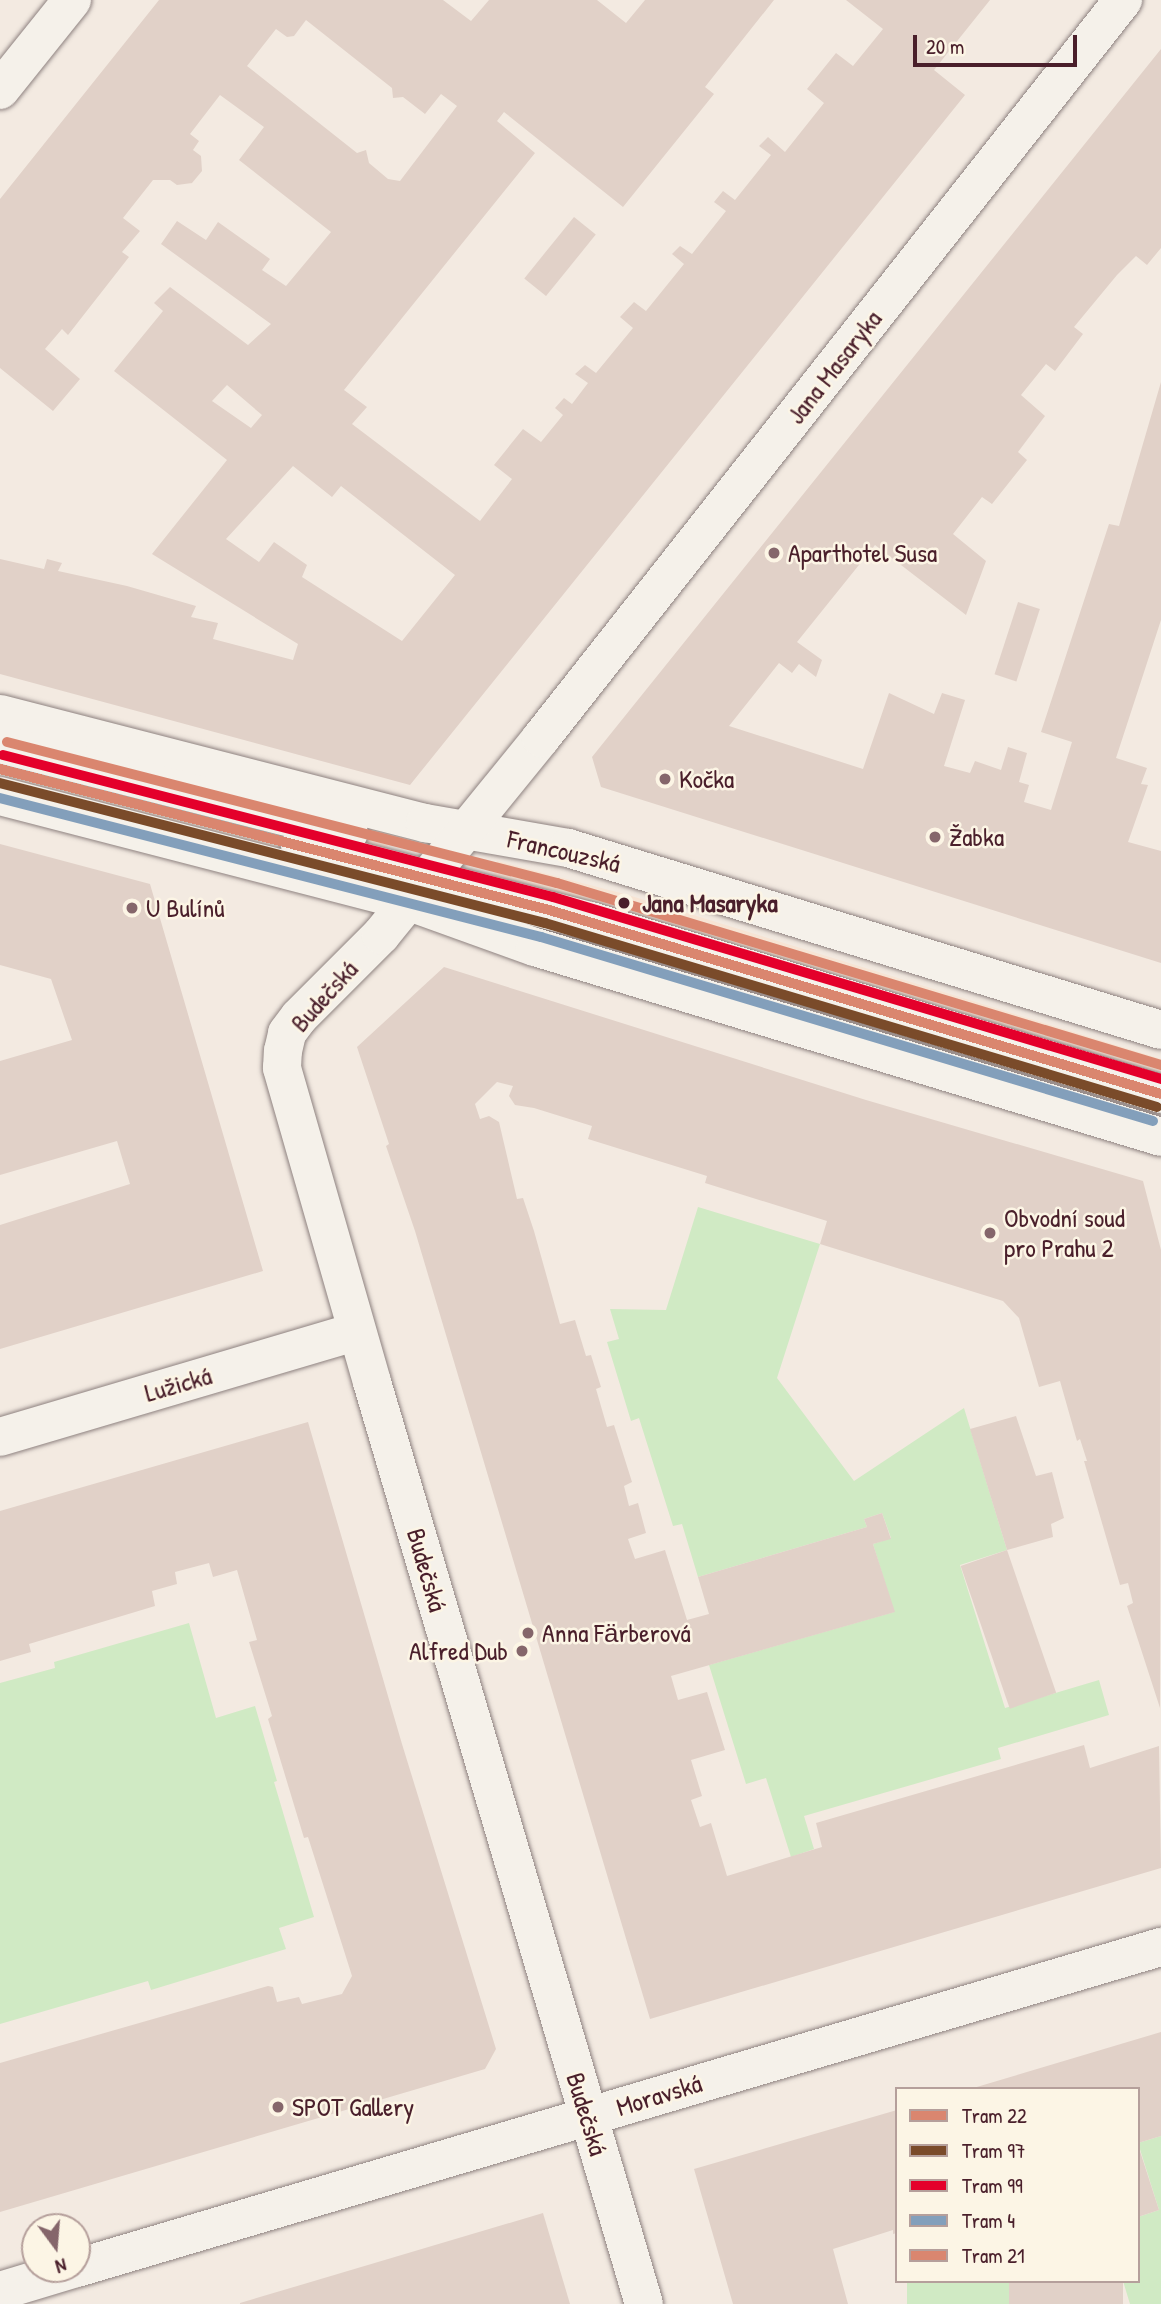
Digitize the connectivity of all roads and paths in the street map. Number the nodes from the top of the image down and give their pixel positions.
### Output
1 (72, 0) edge
2 (1123, 0) edge
3 (0, 90) edge
4 (0, 714) edge
5 (0, 744) edge
6 (0, 769) edge
7 (0, 796) edge
8 (435, 866) junction
9 (1161, 1030) edge
10 (1161, 1068) edge
11 (1161, 1094) edge
12 (1161, 1137) edge
13 (357, 1331) junction
14 (0, 1437) edge
15 (1161, 1947) edge
16 (587, 2117) junction
17 (91, 2263) edge
18 (26, 2283) edge
19 (0, 2291) edge
20 (644, 2304) edge

1 - 3 street
2 - 8 street, Jana Masaryka
4 - 8 street, Francouzská
5 - 8 street
6 - 8 street
7 - 8 street, Francouzská
8 - 9 street, Francouzská
8 - 10 street
8 - 11 street
8 - 12 street, Francouzská
8 - 13 street, Budečská
13 - 14 street, Lužická
13 - 16 street, Budečská
15 - 16 street, Moravská
16 - 17 street, Moravská
16 - 20 street, Budečská
18 - 19 street, Moravská

